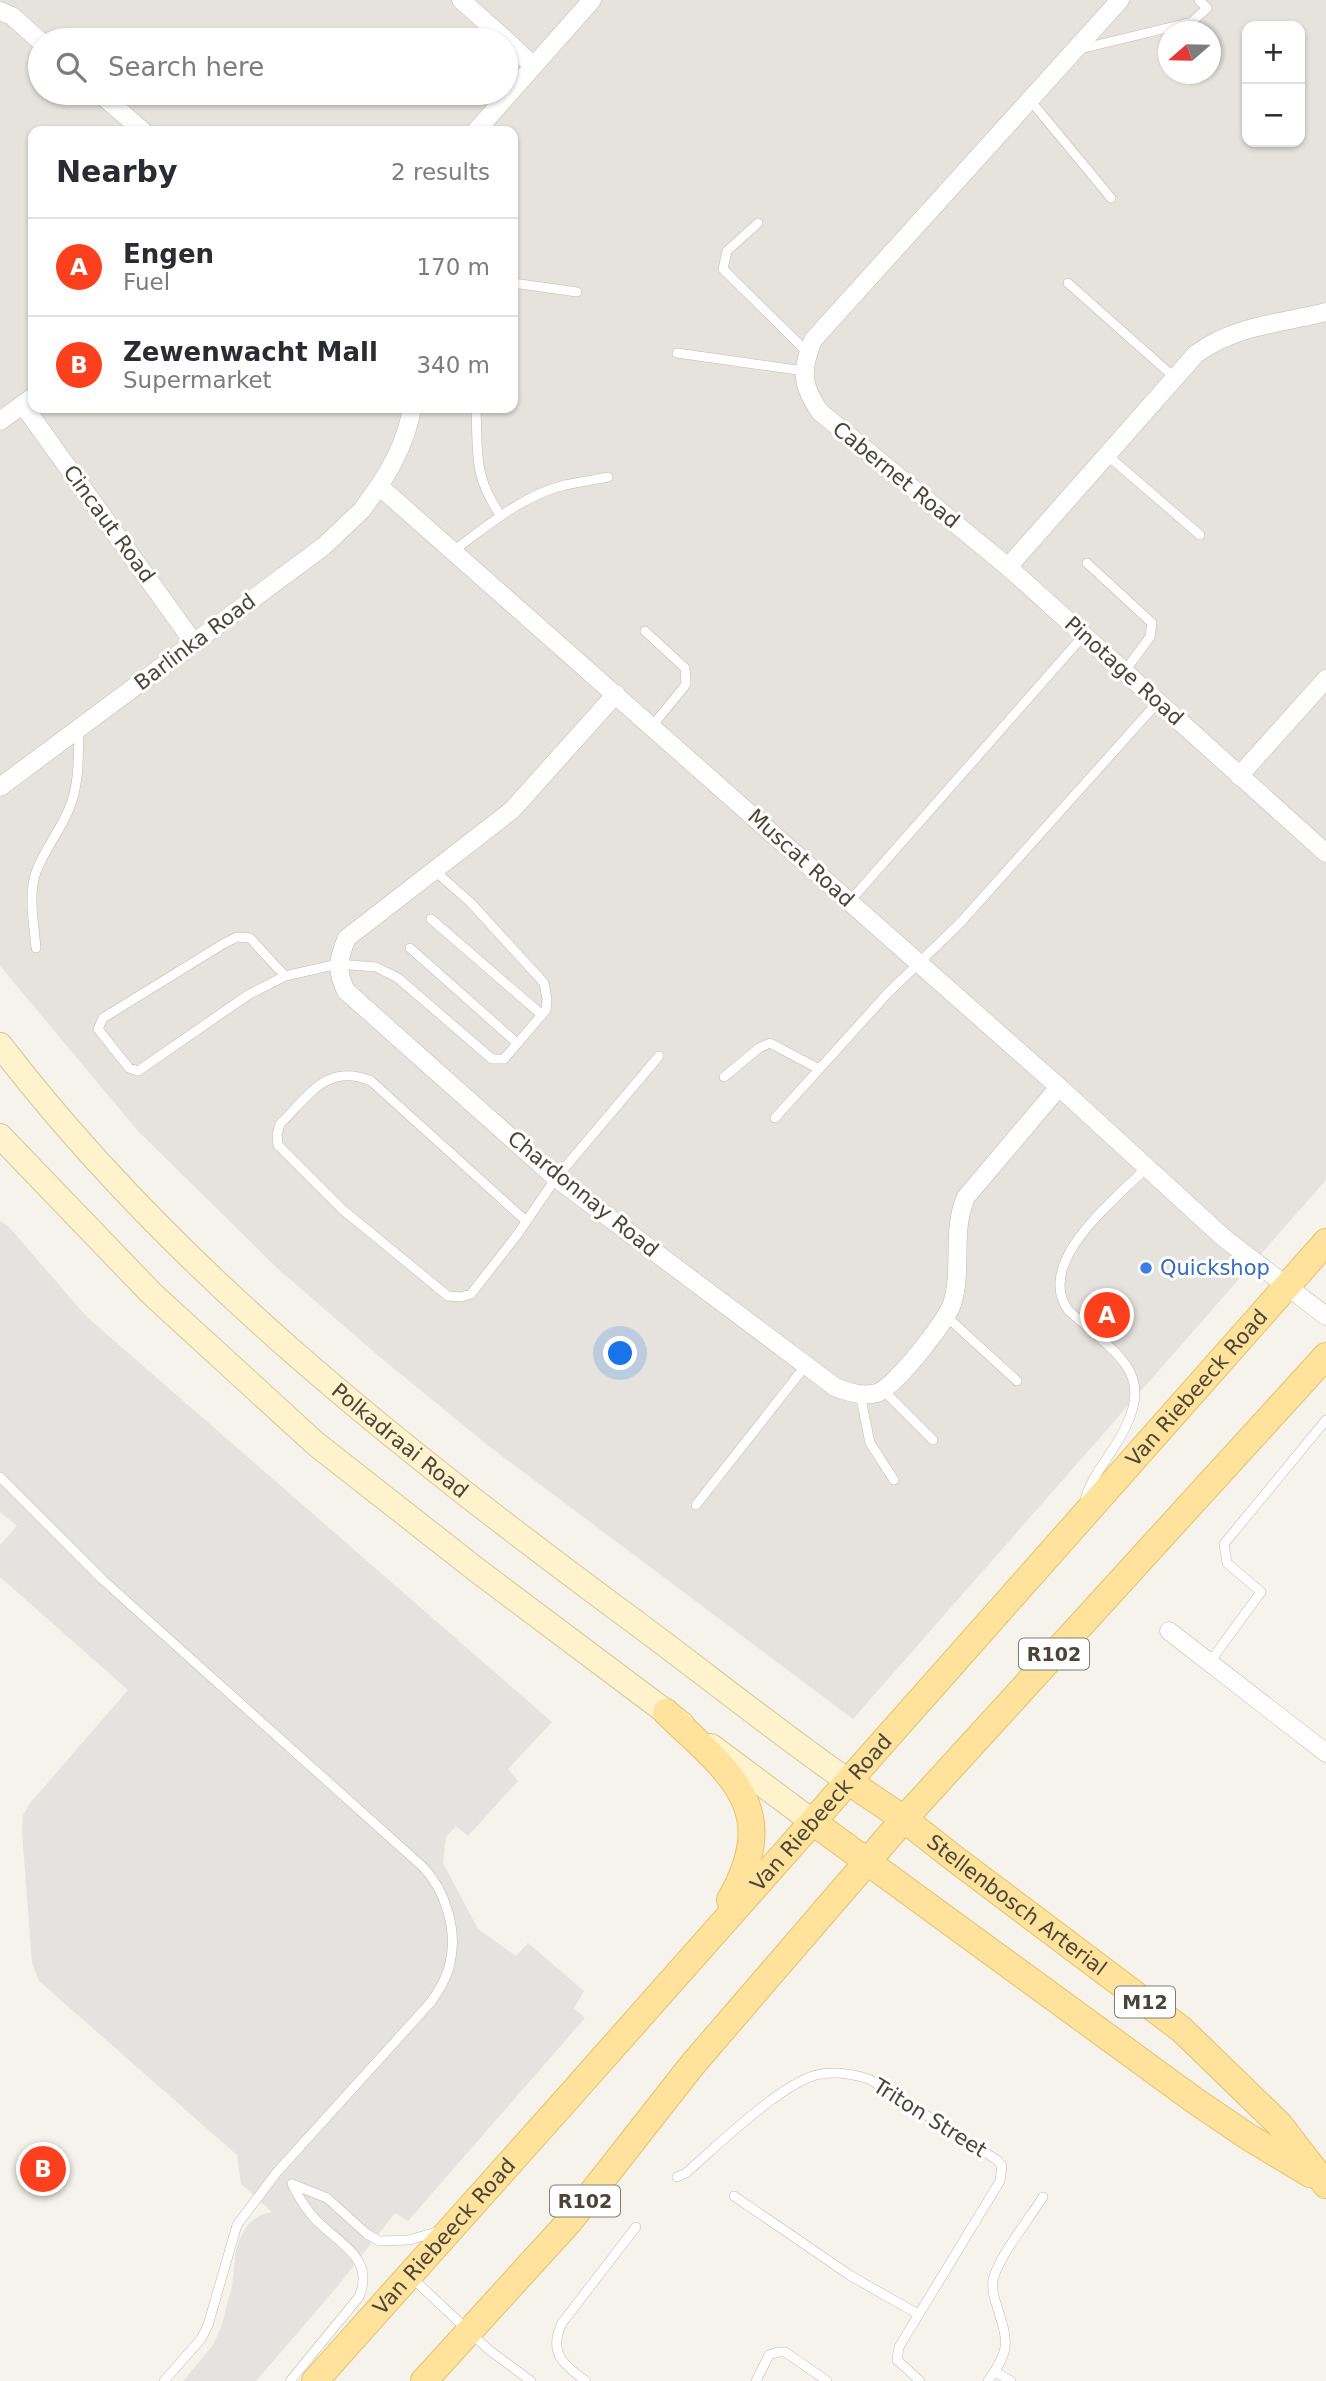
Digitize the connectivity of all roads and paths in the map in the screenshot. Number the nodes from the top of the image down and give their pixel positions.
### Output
1 (461, 0) edge
2 (592, 0) edge
3 (1120, 0) edge
4 (1199, 0) edge
5 (0, 10) edge
6 (492, 28) edge
7 (28, 30) edge
8 (1075, 50) junction
9 (518, 52) edge
10 (533, 66) junction
11 (518, 83) edge
12 (1030, 100) junction
13 (113, 105) edge
14 (499, 105) edge
15 (137, 126) edge
16 (480, 126) edge
17 (1111, 198) dead end
18 (758, 223) dead end
19 (1068, 283) dead end
20 (518, 284) edge
21 (577, 292) dead end
22 (1326, 312) edge
23 (677, 353) dead end
24 (808, 353) junction
25 (804, 371) junction
26 (1175, 378) junction
27 (28, 401) edge
28 (36, 413) edge
29 (411, 413) edge
30 (476, 413) edge
31 (0, 421) edge
32 (1107, 455) junction
33 (608, 477) dead end
34 (379, 486) junction
35 (501, 516) junction
36 (1200, 535) dead end
37 (453, 551) junction
38 (1087, 563) dead end
39 (1008, 566) junction
40 (645, 631) dead end
41 (1084, 635) junction
42 (194, 643) junction
43 (1124, 672) junction
44 (1326, 679) edge
45 (616, 694) junction
46 (1158, 702) junction
47 (652, 726) junction
48 (79, 728) junction
49 (1239, 776) junction
50 (0, 787) edge
51 (1326, 853) edge
52 (435, 871) junction
53 (850, 901) junction
54 (431, 919) dead end
55 (36, 948) dead end
56 (410, 948) dead end
57 (919, 963) junction
58 (338, 964) junction
59 (285, 976) junction
60 (541, 1014) junction
61 (0, 1037) edge
62 (517, 1043) junction
63 (0, 1045) edge
64 (659, 1056) dead end
65 (16, 1066) junction
66 (819, 1069) junction
67 (724, 1077) dead end
68 (1059, 1087) junction
69 (775, 1118) dead end
70 (0, 1136) edge
71 (1146, 1168) junction
72 (556, 1178) junction
73 (526, 1221) junction
74 (1326, 1242) edge
75 (1286, 1287) junction
76 (1326, 1316) edge
77 (947, 1317) junction
78 (1326, 1356) edge
79 (806, 1366) junction
80 (1017, 1381) dead end
81 (883, 1390) junction
82 (860, 1394) junction
83 (1326, 1420) edge
84 (933, 1440) dead end
85 (0, 1477) edge
86 (894, 1480) dead end
87 (696, 1506) dead end
88 (1082, 1517) junction
89 (1169, 1632) dead end
90 (1209, 1663) junction
91 (666, 1712) junction
92 (1326, 1754) edge
93 (849, 1782) junction
94 (904, 1819) junction
95 (813, 1822) junction
96 (868, 1861) junction
97 (703, 1947) junction
98 (677, 2177) dead end
99 (1325, 2184) edge
100 (734, 2196) dead end
101 (1043, 2197) dead end
102 (454, 2225) junction
103 (636, 2227) dead end
104 (410, 2276) junction
105 (918, 2314) junction
106 (468, 2331) junction
107 (995, 2372) junction
108 (164, 2381) edge
109 (290, 2381) edge
110 (315, 2381) edge
111 (424, 2381) edge
112 (531, 2381) edge
113 (586, 2381) edge
114 (756, 2381) edge
115 (827, 2381) edge
116 (920, 2381) edge
117 (988, 2381) edge
118 (1011, 2381) edge

1 - 6 street
2 - 10 street
3 - 8 street
4 - 8 lane
5 - 7 street
8 - 12 street
9 - 10 street
10 - 11 street
12 - 17 lane
12 - 24 street
13 - 15 street
14 - 16 street
18 - 24 lane
19 - 26 lane
20 - 21 lane
22 - 26 street
23 - 25 lane
24 - 25 street
25 - 39 street, Cabernet Road
26 - 32 street
27 - 31 street, Cincaut Road
28 - 42 street, Cincaut Road
29 - 34 street
30 - 35 lane
32 - 36 lane
32 - 39 street
33 - 35 lane
34 - 37 street, Muscat Road
34 - 42 street, Barlinka Road
35 - 37 lane
37 - 45 street, Muscat Road
38 - 43 lane
39 - 41 street, Pinotage Road
40 - 47 lane
41 - 43 street, Pinotage Road
41 - 53 lane
42 - 48 street, Barlinka Road
43 - 46 street, Pinotage Road
44 - 49 street
45 - 47 street, Muscat Road
45 - 52 street
46 - 49 street, Pinotage Road
46 - 57 lane
47 - 53 street, Muscat Road
48 - 50 street, Barlinka Road
48 - 55 lane
49 - 51 street, Pinotage Road
52 - 58 street
52 - 60 lane
53 - 57 street, Muscat Road
54 - 60 lane
56 - 62 lane
57 - 66 lane
57 - 68 street, Muscat Road
58 - 59 lane
58 - 62 lane
58 - 72 street, Chardonnay Road
59 - 59 lane
60 - 62 lane
61 - 65 main road
63 - 65 main road, Polkadraai Road / M12
64 - 72 lane
65 - 93 main road, Polkadraai Road / M12
66 - 67 lane
66 - 69 lane
68 - 71 street, Muscat Road
68 - 77 street
70 - 91 main road, M12
71 - 75 street, Muscat Road
71 - 88 lane
72 - 73 lane
72 - 79 street, Chardonnay Road
73 - 73 lane
74 - 75 main road, Van Riebeeck Road
75 - 76 street, Muscat Road
75 - 88 main road, Van Riebeeck Road
77 - 80 lane
77 - 81 street
78 - 94 main road, R102
79 - 82 street, Chardonnay Road
79 - 87 lane
81 - 82 street
81 - 84 lane
82 - 86 lane
83 - 90 lane
85 - 108 lane
88 - 93 main road, Van Riebeeck Road
89 - 90 street
90 - 92 street
91 - 95 main road, M12
91 - 97 main road
93 - 94 main road, Stellenbosch Arterial / M12
93 - 95 main road, Van Riebeeck Road
94 - 96 main road, R102
94 - 99 main road, Stellenbosch Arterial / M12
95 - 96 main road, M12
95 - 97 main road, Van Riebeeck Road
96 - 99 main road, M12
96 - 106 main road, R102
97 - 102 main road, Van Riebeeck Road
98 - 105 lane, Triton Street
100 - 105 lane
101 - 107 lane
102 - 104 main road, Van Riebeeck Road
102 - 109 lane
103 - 113 lane
104 - 106 lane
104 - 110 main road, Van Riebeeck Road
105 - 116 lane, Triton Street
106 - 111 main road, R102
106 - 112 lane
107 - 117 lane
107 - 118 lane
114 - 115 lane

